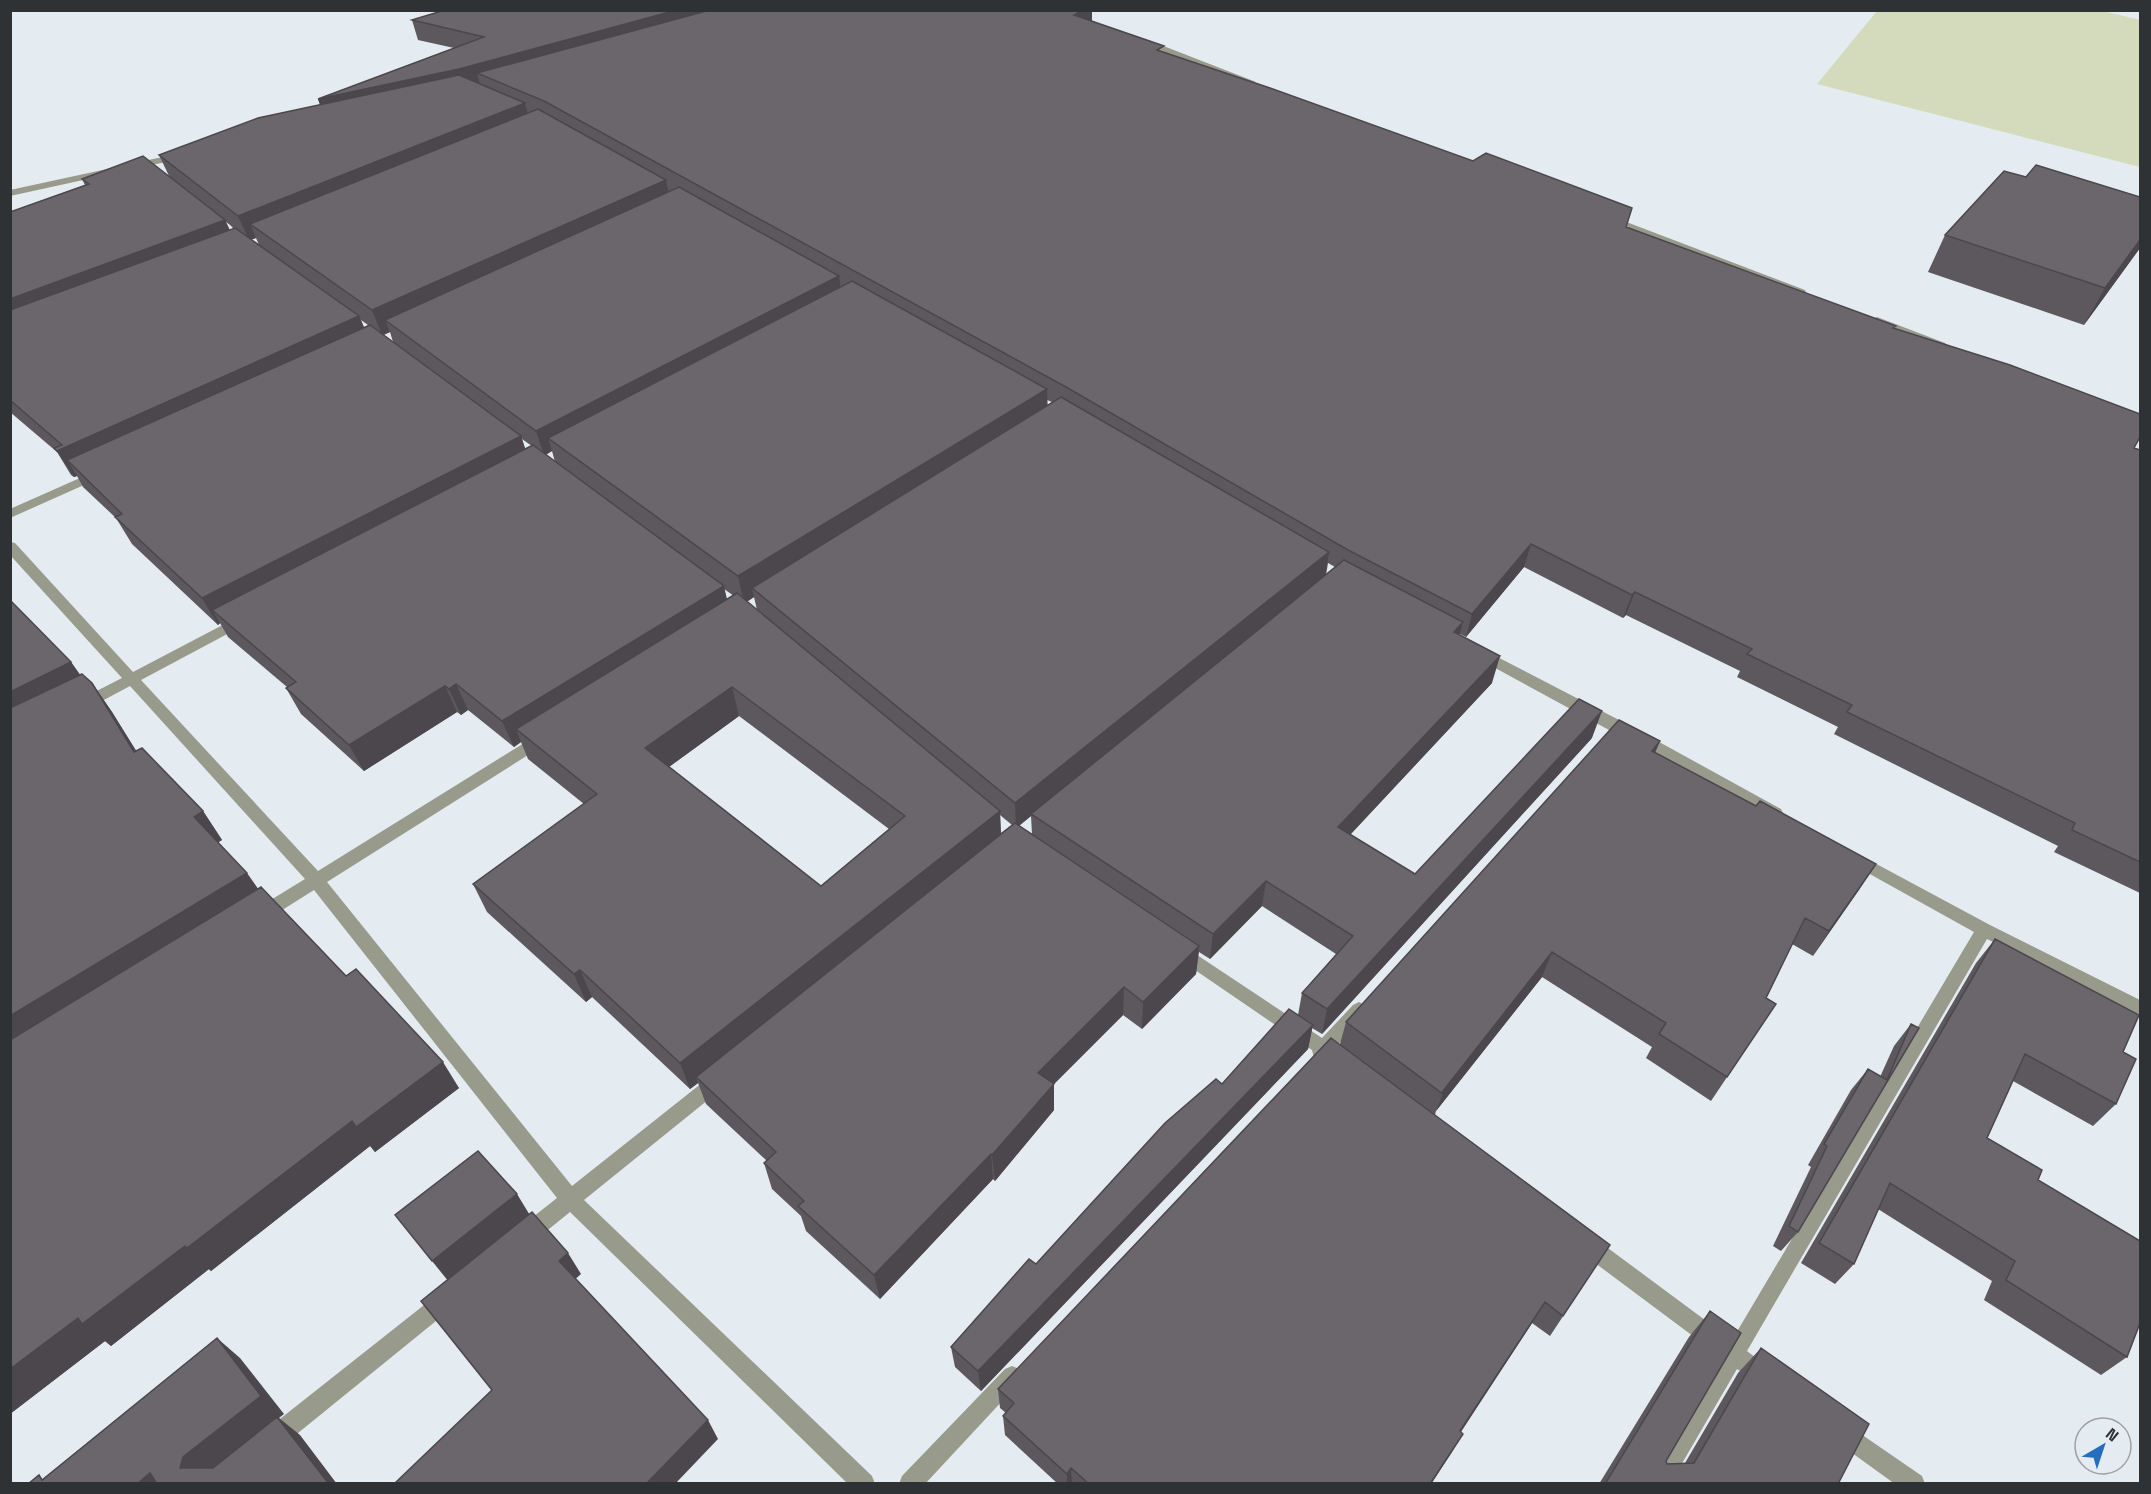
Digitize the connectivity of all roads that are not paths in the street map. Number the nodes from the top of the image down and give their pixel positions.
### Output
1 (1130, 36) edge
2 (1263, 87) edge
3 (190, 154) edge
4 (143, 164) junction
5 (161, 178) edge
6 (10, 193) edge
7 (1596, 213) edge
8 (1807, 294) edge
9 (1863, 315) edge
10 (1952, 349) edge
11 (106, 471) edge
12 (10, 514) edge
13 (10, 546) edge
14 (258, 612) edge
15 (1472, 649) edge
16 (132, 679) junction
17 (71, 711) edge
18 (1616, 725) junction
19 (554, 731) edge
20 (1600, 742) edge
21 (1790, 822) edge
22 (1841, 850) edge
23 (315, 880) junction
24 (247, 923) edge
25 (1984, 930) junction
26 (1165, 941) edge
27 (1372, 996) edge
28 (2140, 1008) edge
29 (1324, 1048) junction
30 (1308, 1065) edge
31 (1353, 1069) edge
32 (728, 1072) edge
33 (571, 1200) junction
34 (1572, 1233) edge
35 (515, 1245) edge
36 (459, 1289) edge
37 (1734, 1354) junction
38 (1023, 1364) edge
39 (1772, 1382) edge
40 (1828, 1422) edge
41 (264, 1446) edge
42 (864, 1484) edge
43 (910, 1484) edge
44 (1658, 1484) edge
45 (1914, 1484) edge

1 - 2 street
3 - 4 street
4 - 5 street
4 - 6 street
7 - 8 street
9 - 10 street
11 - 12 street
13 - 16 street
14 - 16 street
15 - 18 street
16 - 17 street
16 - 23 street
18 - 20 street
18 - 21 street
19 - 23 street
22 - 25 street
23 - 24 street
23 - 33 street
25 - 28 street
25 - 37 street
26 - 29 street
27 - 29 street
29 - 30 street
29 - 31 street
32 - 33 street
33 - 35 street
33 - 42 street
34 - 37 street
36 - 41 street
37 - 39 street
37 - 44 street
38 - 43 street
40 - 45 street

